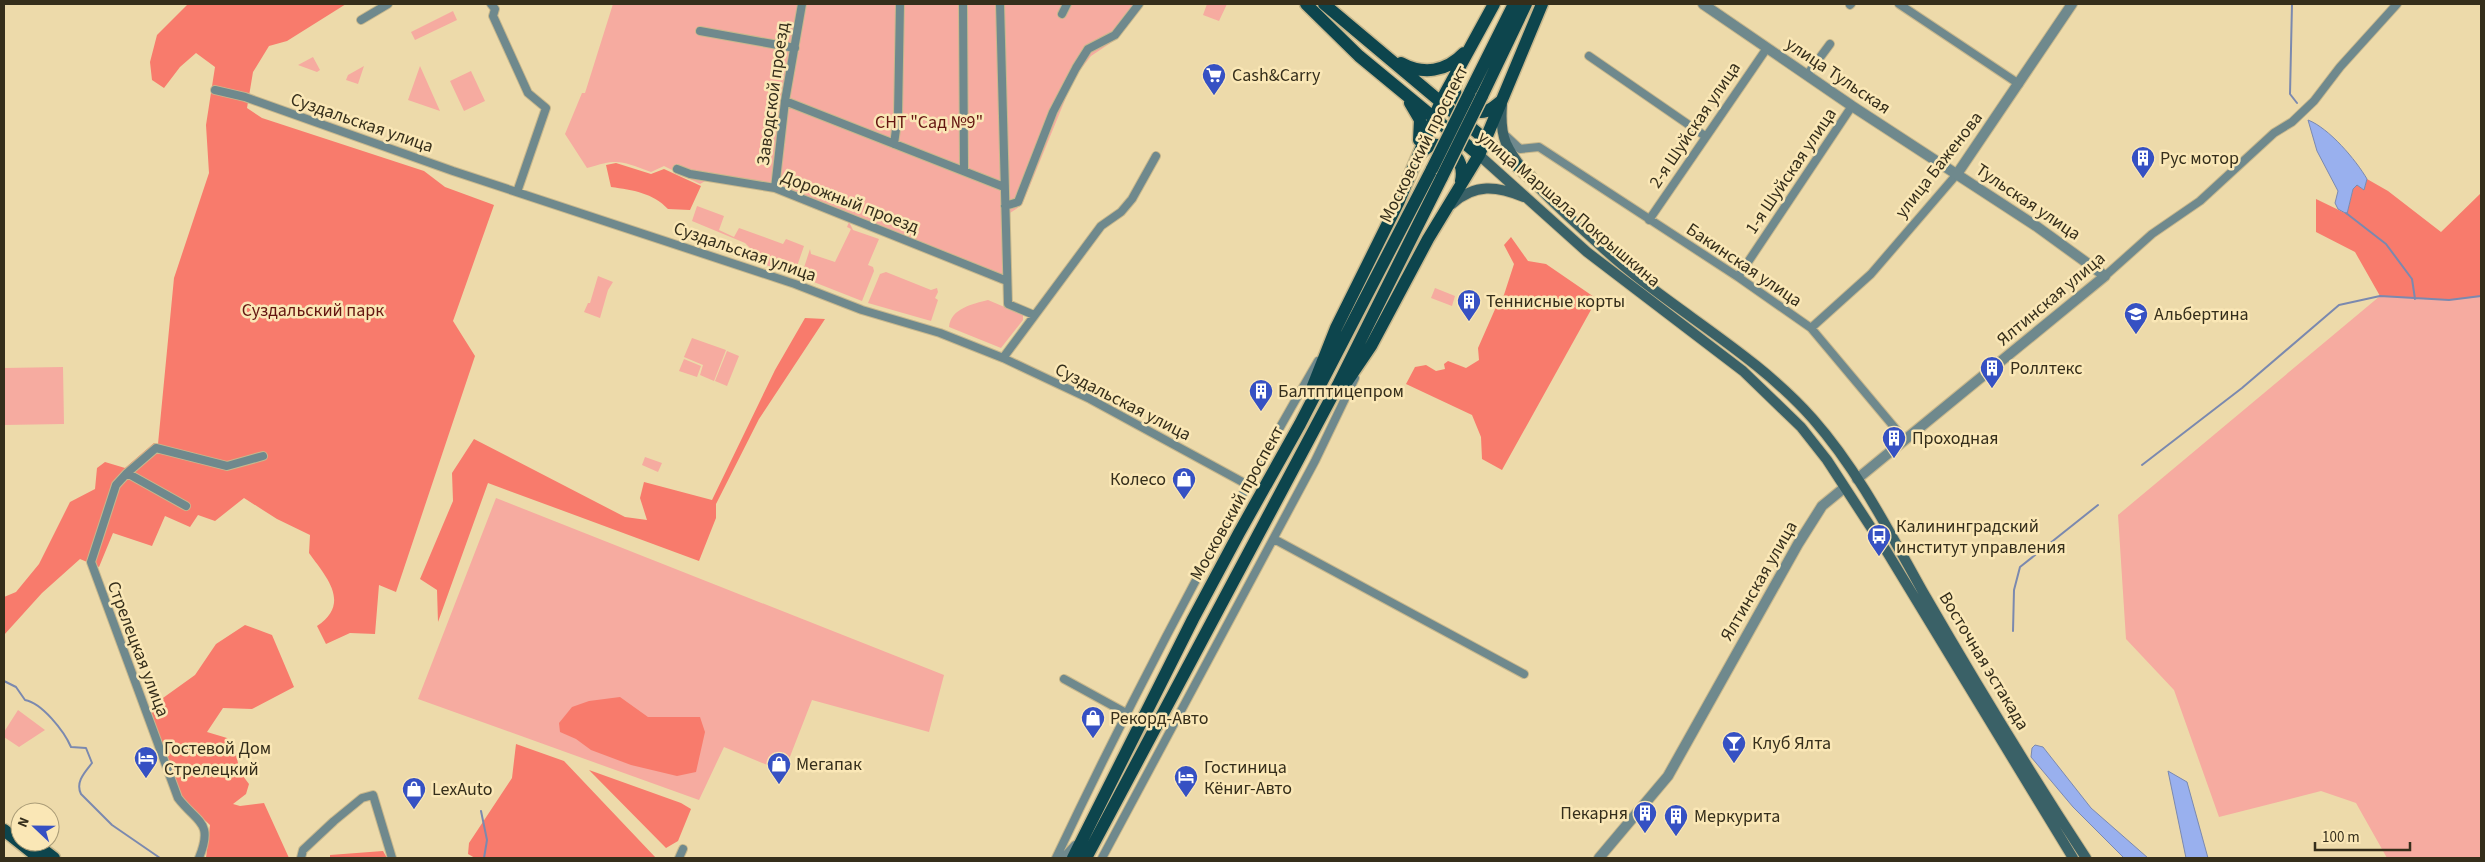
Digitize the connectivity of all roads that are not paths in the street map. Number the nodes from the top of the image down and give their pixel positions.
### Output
1 (388, 4) edge
2 (492, 4) edge
3 (802, 4) edge
4 (900, 4) edge
5 (963, 4) edge
6 (1000, 4) edge
7 (1067, 4) edge
8 (1139, 4) edge
9 (1306, 4) edge
10 (1324, 4) edge
11 (1494, 4) edge
12 (1514, 4) edge
13 (1526, 4) edge
14 (1542, 4) edge
15 (1703, 4) edge
16 (1899, 4) edge
17 (2072, 4) edge
18 (2397, 4) edge
19 (1062, 14) dead end
20 (361, 20) dead end
21 (700, 32) dead end
22 (1474, 42) junction
23 (1830, 44) dead end
24 (795, 48) junction
25 (1376, 48) junction
26 (1767, 48) junction
27 (1589, 56) dead end
28 (1461, 64) junction
29 (1808, 75) junction
30 (2019, 84) junction
31 (1396, 87) junction
32 (215, 90) dead end
33 (1476, 94) junction
34 (1503, 99) junction
35 (1441, 101) junction
36 (786, 102) junction
37 (1852, 106) junction
38 (1433, 117) junction
39 (1503, 131) junction
40 (1705, 136) junction
41 (1486, 140) junction
42 (894, 144) junction
43 (1479, 155) junction
44 (1505, 155) joint
45 (1156, 156) dead end
46 (1415, 160) junction
47 (678, 169) dead end
48 (964, 171) junction
49 (1437, 173) junction
50 (1956, 174) junction
51 (1530, 177) junction
52 (1004, 187) junction
53 (775, 188) junction
54 (1460, 189) junction
55 (517, 192) junction
56 (1532, 200) junction
57 (1005, 206) junction
58 (1442, 216) junction
59 (1649, 220) junction
60 (2105, 276) junction
61 (1738, 277) junction
62 (1007, 281) junction
63 (1034, 315) junction
64 (1336, 328) junction
65 (1811, 328) junction
66 (1371, 346) junction
67 (1003, 358) junction
68 (1300, 424) junction
69 (1317, 424) junction
70 (1905, 440) junction
71 (263, 456) dead end
72 (127, 473) junction
73 (1856, 479) junction
74 (1248, 484) junction
75 (1844, 488) junction
76 (186, 506) dead end
77 (1221, 536) junction
78 (1274, 539) junction
79 (1225, 558) junction
80 (1233, 583) junction
81 (1240, 601) junction
82 (1524, 674) dead end
83 (1064, 679) dead end
84 (1126, 713) junction
85 (1126, 749) junction
86 (1140, 758) junction
87 (1146, 773) junction
88 (1124, 787) junction
89 (4, 830) edge
90 (1085, 834) junction
91 (683, 849) dead end
92 (39, 858) edge
93 (199, 858) edge
94 (301, 858) edge
95 (392, 858) edge
96 (679, 858) edge
97 (1056, 858) edge
98 (1063, 858) edge
99 (1073, 858) edge
100 (1086, 858) edge
101 (1102, 858) edge
102 (1599, 858) edge
103 (2073, 858) edge
104 (2086, 858) edge

1 - 20 street
2 - 55 street
3 - 24 street, Заводской проезд
4 - 42 street
5 - 48 street
6 - 52 street
7 - 19 street
8 - 57 street
9 - 31 main road, улица Маршала Покрышкина
10 - 25 main road, улица Маршала Покрышкина
11 - 22 main road
12 - 33 main road, Московский проспект
13 - 33 main road, Московский проспект
14 - 34 main road
15 - 26 street, улица Тульская
16 - 30 street
17 - 30 street, улица Баженова
18 - 60 street, Ялтинская улица
21 - 24 street
22 - 25 main road
22 - 28 main road
23 - 29 street
24 - 36 street, Заводской проезд
25 - 35 main road, улица Маршала Покрышкина
26 - 29 street, улица Тульская
26 - 40 street, 2-я Шуйская улица
27 - 40 street
28 - 34 main road
28 - 35 main road
29 - 37 street, улица Тульская
30 - 50 street, улица Баженова
31 - 38 main road, улица Маршала Покрышкина
31 - 46 main road
32 - 55 street, Суздальская улица
33 - 49 main road, Московский проспект, bridge
34 - 39 main road
34 - 41 main road
35 - 38 main road
35 - 41 main road, улица Маршала Покрышкина
36 - 42 street
36 - 53 street, Заводской проезд
37 - 50 street, улица Тульская
37 - 61 street, 1-я Шуйская улица
38 - 43 main road, улица Маршала Покрышкина
38 - 46 main road
39 - 51 main road
39 - 59 street, Бакинская улица
40 - 59 street, 2-я Шуйская улица
41 - 43 main road
41 - 44 main road, улица Маршала Покрышкина
42 - 48 street
43 - 54 main road
43 - 56 main road, улица Маршала Покрышкина
44 - 51 main road, улица Маршала Покрышкина
45 - 63 street
46 - 54 main road
46 - 64 main road
47 - 53 street, Дорожный проезд
48 - 52 street
49 - 68 main road, Московский проспект
49 - 69 main road, Московский проспект
50 - 60 street, Тульская улица
50 - 65 street, улица Баженова
51 - 73 main road, улица Маршала Покрышкина
52 - 57 street
53 - 62 street, Дорожный проезд
54 - 58 main road
55 - 67 street, Суздальская улица
56 - 58 main road
56 - 75 main road, улица Маршала Покрышкина
57 - 62 street
58 - 66 main road
59 - 61 street, Бакинская улица
60 - 70 street, Ялтинская улица
61 - 65 street, Бакинская улица
62 - 63 street
63 - 67 street
64 - 68 main road
64 - 74 street, Московский проспект
65 - 70 street, Бакинская улица
66 - 69 main road
66 - 78 street
67 - 74 street, Суздальская улица
68 - 79 main road, Московский проспект
69 - 80 main road, Московский проспект
70 - 73 street, Ялтинская улица
71 - 72 street, Стрелецкая улица
72 - 76 street
72 - 93 street, Стрелецкая улица
73 - 75 main road, Ялтинская улица
73 - 104 main road, Восточная эстакада
74 - 77 street, Московский проспект
75 - 102 street, Ялтинская улица
75 - 103 main road, Восточная эстакада
77 - 79 street
77 - 84 street, Московский проспект
78 - 81 street
78 - 82 street
79 - 85 main road, Московский проспект
80 - 81 street
80 - 86 main road, Московский проспект
81 - 87 street
83 - 84 street
84 - 97 street, Московский проспект
85 - 86 main road
85 - 90 main road, Московский проспект
86 - 88 main road, Московский проспект
87 - 88 street
87 - 101 street
88 - 100 main road, Московский проспект
89 - 92 main road
90 - 98 street
90 - 99 main road, Московский проспект
91 - 96 street
94 - 95 street

